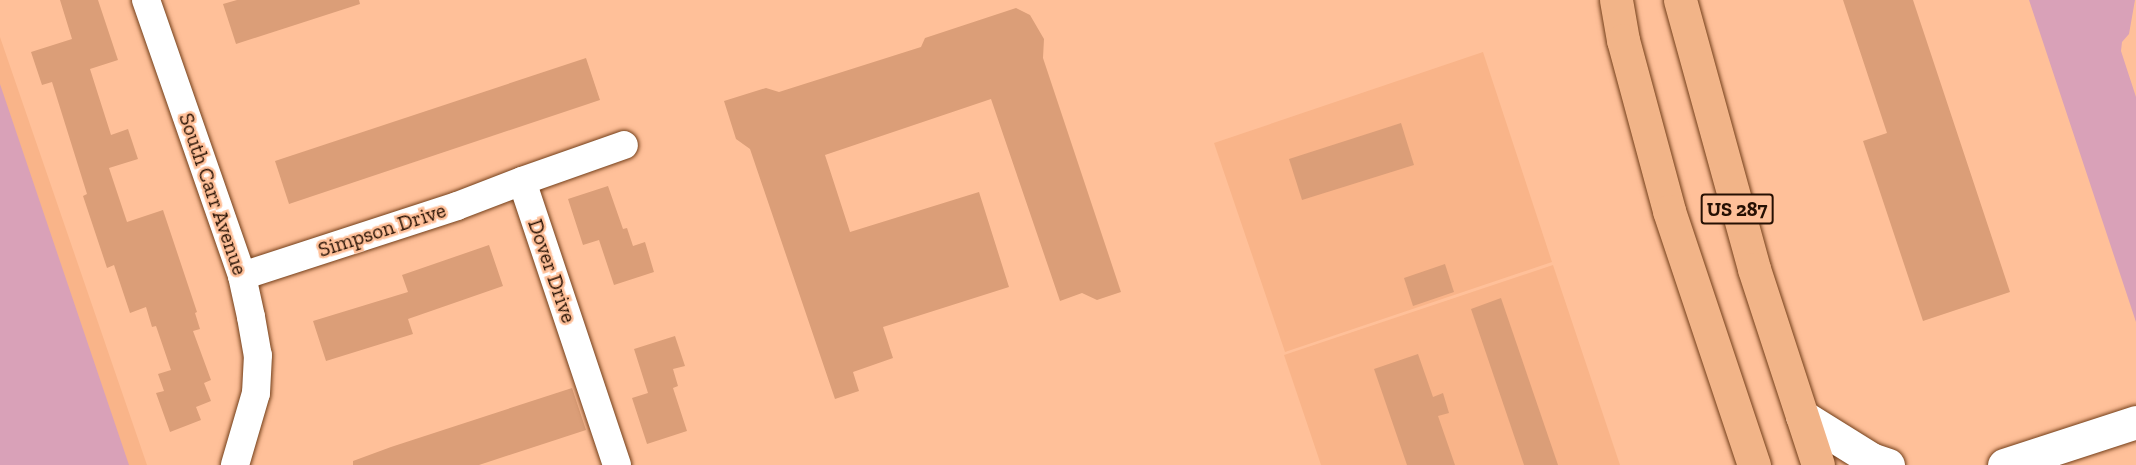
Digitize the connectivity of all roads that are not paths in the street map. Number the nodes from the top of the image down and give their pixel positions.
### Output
1 (146, 0) edge
2 (1616, 0) edge
3 (1680, 0) edge
4 (624, 144) dead end
5 (522, 181) junction
6 (242, 276) junction
7 (1802, 416) junction
8 (2136, 422) edge
9 (1745, 458) edge
10 (235, 465) edge
11 (617, 465) edge
12 (1818, 465) edge
13 (1888, 465) edge
14 (2004, 465) edge

1 - 6 street, South Carr Avenue
2 - 9 main road, US 287
3 - 7 main road, US 287
4 - 5 street
5 - 6 street, Simpson Drive
5 - 11 street, Dover Drive
6 - 10 street, South Carr Avenue
7 - 12 main road, US 287
7 - 13 main road
8 - 14 main road

